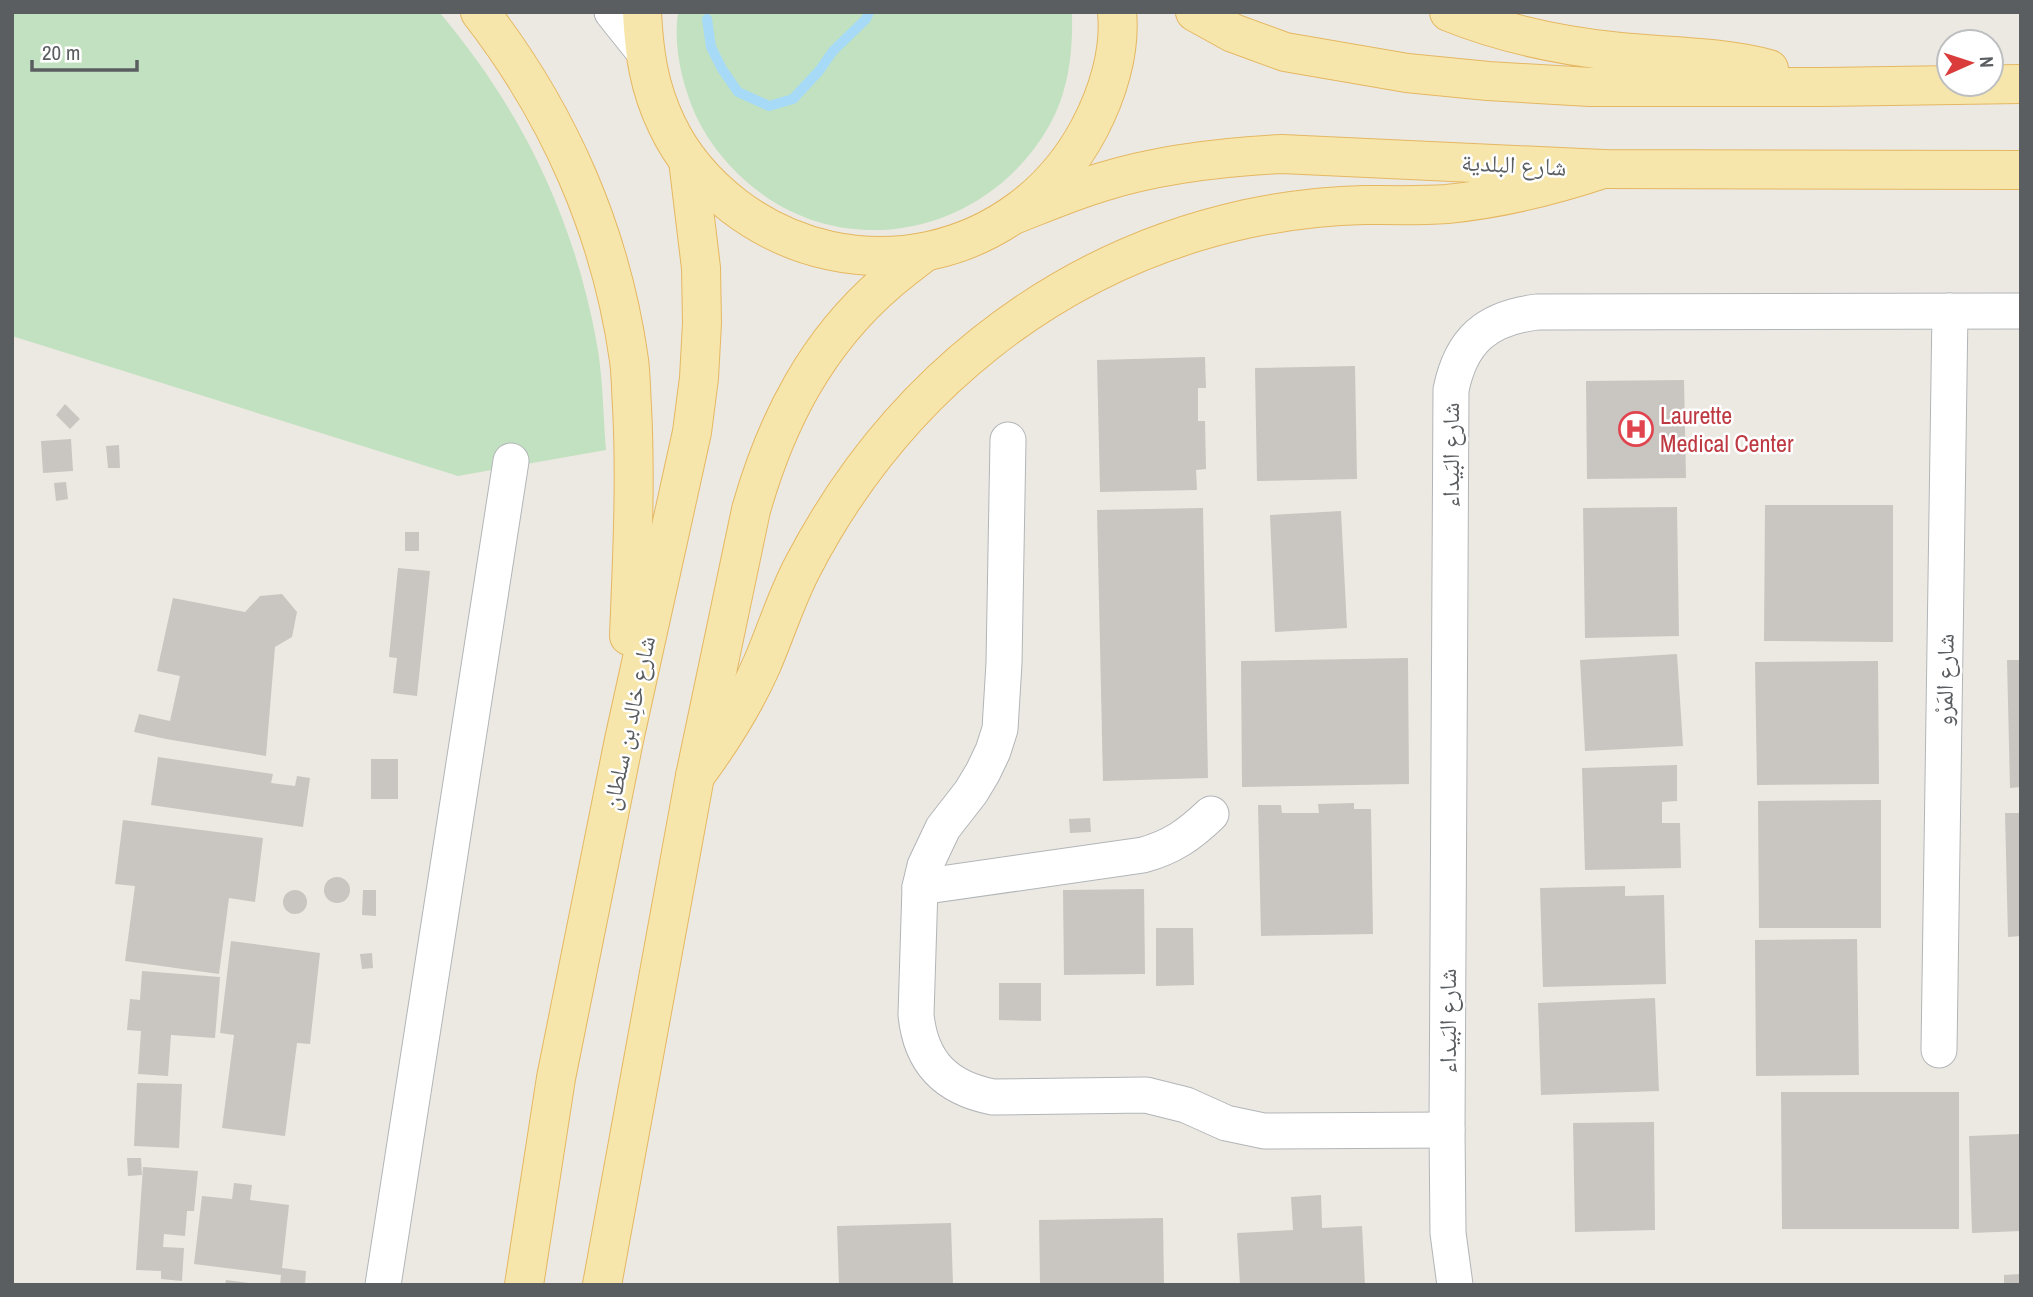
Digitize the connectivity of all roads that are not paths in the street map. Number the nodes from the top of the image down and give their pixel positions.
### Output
1 (480, 12) edge
2 (612, 12) edge
3 (642, 12) edge
4 (1118, 12) edge
5 (1195, 12) edge
6 (1449, 12) edge
7 (644, 52) junction
8 (2021, 84) edge
9 (1825, 87) junction
10 (688, 160) junction
11 (1603, 169) junction
12 (2021, 170) edge
13 (1016, 214) junction
14 (925, 252) junction
15 (1950, 311) junction
16 (2021, 311) edge
17 (1008, 440) dead end
18 (511, 461) dead end
19 (624, 740) junction
20 (695, 776) junction
21 (1211, 814) dead end
22 (920, 887) junction
23 (1939, 1050) dead end
24 (1447, 1130) junction
25 (383, 1285) edge
26 (524, 1285) edge
27 (602, 1285) edge
28 (1455, 1285) edge

1 - 19 main road
2 - 7 street
3 - 7 main road
4 - 13 main road
5 - 9 main road
6 - 9 main road
7 - 10 main road
8 - 9 main road
10 - 14 main road
10 - 19 main road, شارع خالِد بن سلطان
11 - 12 main road, شارع البلدية
11 - 13 main road, شارع البلدية
11 - 20 main road
13 - 14 main road
14 - 20 main road
15 - 16 street, شارع البَيداء
15 - 23 street, شارع المَرْو
15 - 24 street, شارع البَيداء
17 - 22 street
18 - 25 street
19 - 26 main road, شارع خالِد بن سلطان
20 - 27 main road
21 - 22 street
22 - 24 street
24 - 28 street, شارع البَيداء

